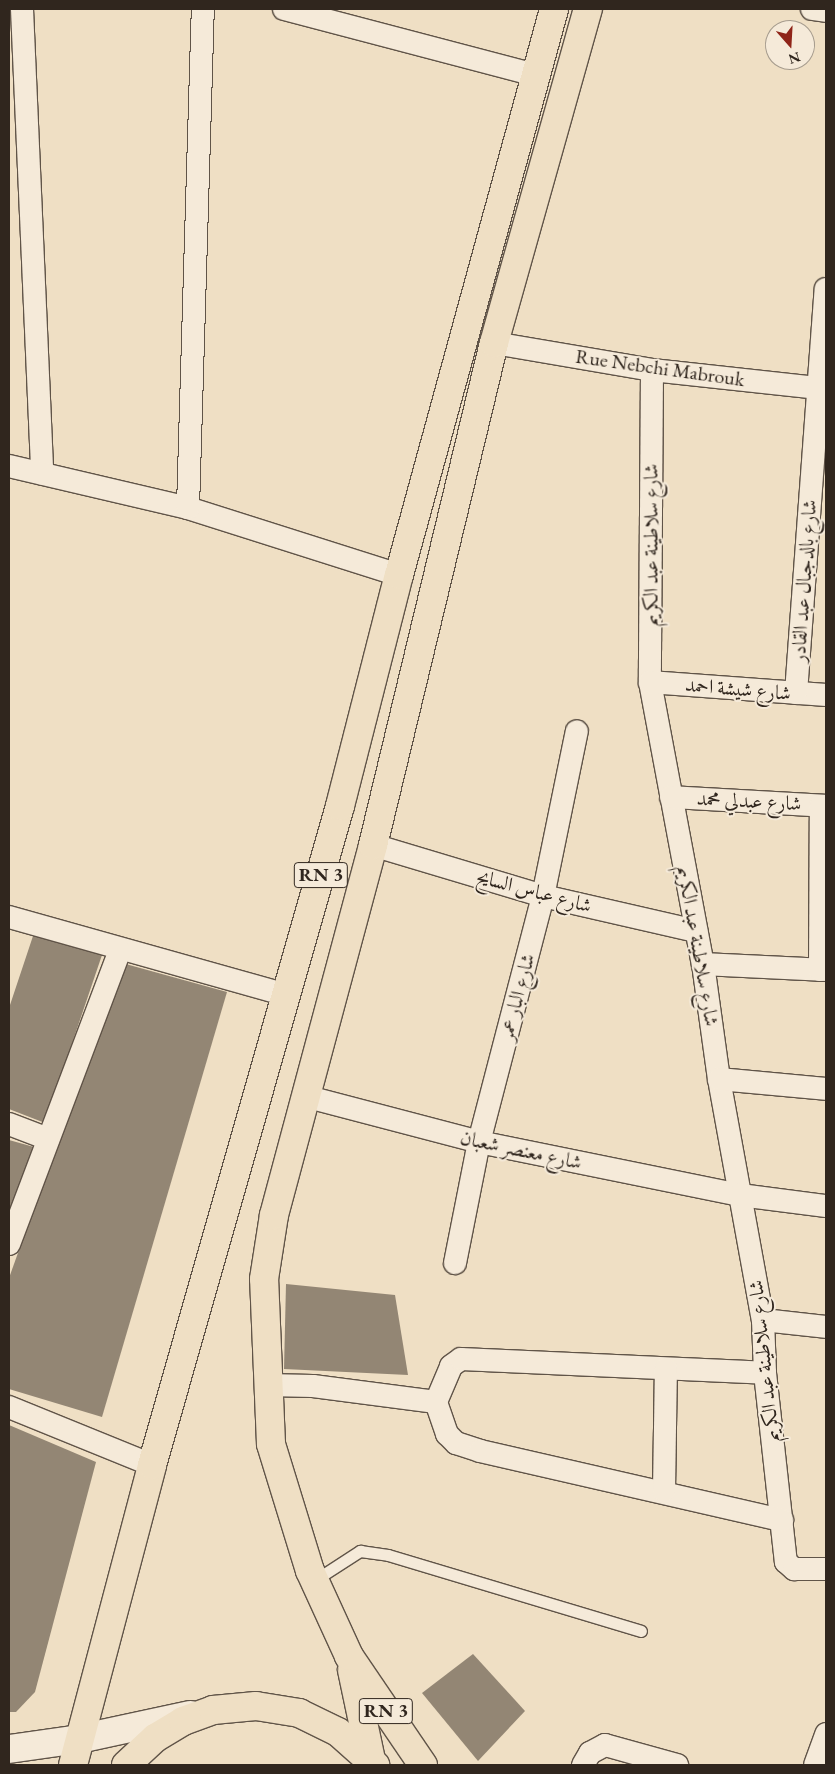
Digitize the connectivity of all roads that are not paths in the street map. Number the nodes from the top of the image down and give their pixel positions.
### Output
1 (22, 9) edge
2 (203, 9) edge
3 (284, 9) edge
4 (554, 9) edge
5 (588, 9) edge
6 (812, 9) edge
7 (826, 11) edge
8 (536, 75) junction
9 (826, 289) edge
10 (494, 343) junction
11 (652, 370) junction
12 (822, 388) edge
13 (9, 466) edge
14 (42, 474) junction
15 (188, 508) junction
16 (399, 575) junction
17 (650, 682) junction
18 (796, 693) junction
19 (826, 695) edge
20 (577, 731) dead end
21 (671, 797) junction
22 (824, 806) edge
23 (372, 845) junction
24 (543, 896) junction
25 (9, 917) edge
26 (696, 931) junction
27 (120, 951) junction
28 (703, 964) junction
29 (823, 970) edge
30 (286, 995) junction
31 (719, 1079) junction
32 (826, 1089) edge
33 (304, 1096) junction
34 (9, 1124) edge
35 (48, 1139) junction
36 (479, 1142) junction
37 (740, 1195) junction
38 (826, 1206) edge
39 (9, 1244) edge
40 (455, 1263) dead end
41 (763, 1320) junction
42 (826, 1327) edge
43 (666, 1368) junction
44 (765, 1373) junction
45 (266, 1385) junction
46 (436, 1402) junction
47 (9, 1407) edge
48 (152, 1465) junction
49 (664, 1491) junction
50 (782, 1520) junction
51 (826, 1569) edge
52 (315, 1580) junction
53 (641, 1631) dead end
54 (350, 1656) junction
55 (213, 1710) junction
56 (826, 1734) edge
57 (79, 1739) junction
58 (9, 1749) edge
59 (373, 1763) edge
60 (73, 1765) edge
61 (84, 1765) edge
62 (126, 1765) edge
63 (423, 1765) edge
64 (583, 1765) edge
65 (677, 1765) edge
66 (815, 1765) edge

1 - 14 street
2 - 15 street
3 - 8 street
4 - 8 main road, RN 3
5 - 10 main road, RN 3
6 - 7 street
8 - 16 main road, RN 3
9 - 12 street, شارع بالدجبال عبد القادر
10 - 11 street, Rue Nebchi Mabrouk
10 - 23 main road, RN 3
11 - 12 street, Rue Nebchi Mabrouk
11 - 17 street, شارع سلاطينة عبد الكريم
12 - 18 street, شارع بالدجبال عبد القادر
13 - 14 street
14 - 15 street
15 - 16 street
16 - 30 main road, RN 3
17 - 18 street, شارع شيشة احمد
17 - 21 street, شارع سلاطينة عبد الكريم
18 - 19 street, شارع شيشة احمد
20 - 24 street, شارع البار عمر
21 - 22 street, شارع عبدلي محمد
21 - 26 street, شارع سلاطينة عبد الكريم
22 - 29 street
23 - 24 street, شارع عباس السايح
23 - 33 main road, RN 3
24 - 26 street, شارع عباس السايح
24 - 36 street, شارع البار عمر
25 - 27 street
26 - 28 street, شارع سلاطينة عبد الكريم
27 - 30 street
27 - 35 street
28 - 29 street
28 - 31 street, شارع سلاطينة عبد الكريم
30 - 48 main road, RN 3
31 - 32 street
31 - 37 street, شارع سلاطينة عبد الكريم
33 - 36 street, شارع معنصر شعبان
33 - 45 main road, RN 3
34 - 35 street
35 - 39 street
36 - 37 street, شارع معنصر شعبان
36 - 40 street, شارع البار عمر
37 - 38 street, شارع معنصر شعبان
37 - 41 street, شارع سلاطينة عبد الكريم
41 - 42 street
41 - 44 street, شارع سلاطينة عبد الكريم
43 - 44 street
43 - 46 street
43 - 49 street
44 - 50 street, شارع سلاطينة عبد الكريم
45 - 46 street
45 - 52 main road, RN 3
46 - 49 street
47 - 48 street
48 - 57 main road, RN 3
49 - 50 street
50 - 51 street, شارع سلاطينة عبد الكريم
52 - 53 lane
52 - 54 main road, RN 3
54 - 59 main road, RN 3
54 - 63 main road, RN 3
55 - 57 main road
55 - 59 main road
55 - 62 main road
56 - 66 street
57 - 58 main road
57 - 60 main road, RN 3
57 - 61 main road, RN 3
64 - 65 street

